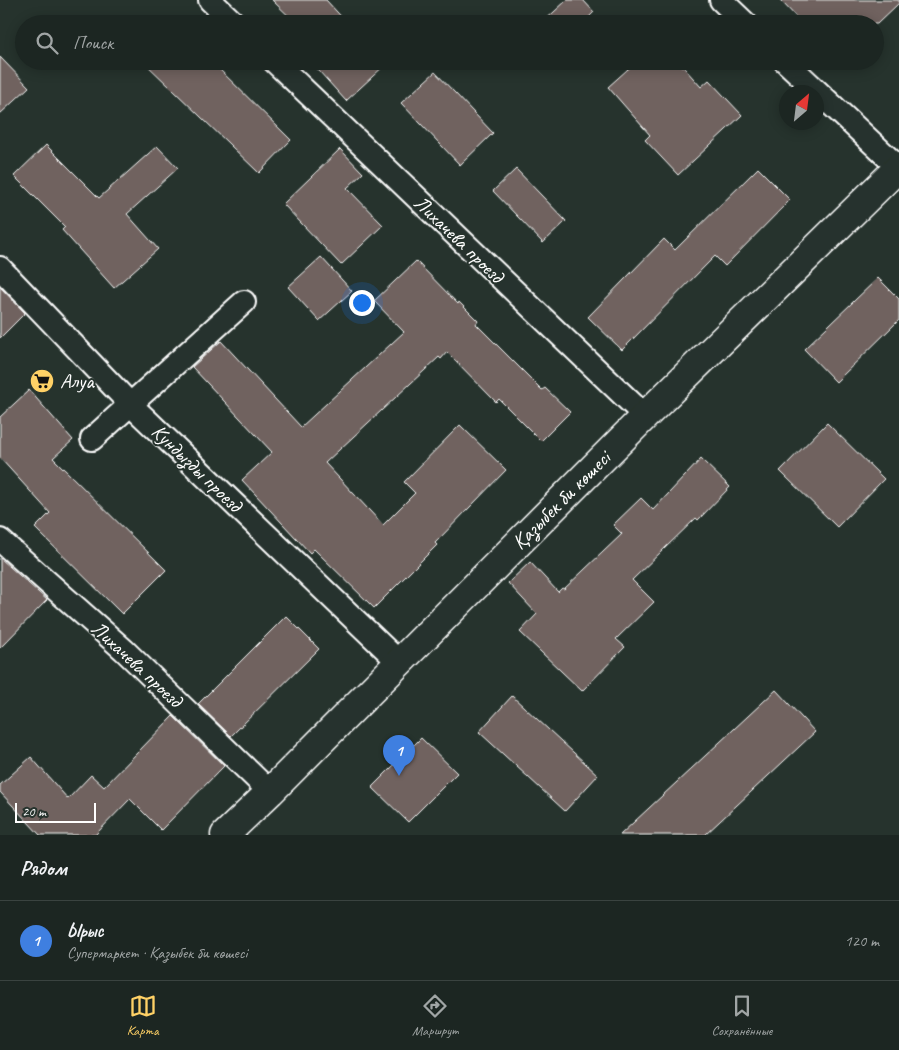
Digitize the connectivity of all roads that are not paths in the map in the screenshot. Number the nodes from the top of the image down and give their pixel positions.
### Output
1 (210, 0) edge
2 (722, 0) edge
3 (226, 15) edge
4 (737, 15) edge
5 (283, 70) edge
6 (794, 70) edge
7 (899, 168) edge
8 (0, 268) edge
9 (244, 302) dead end
10 (131, 405) junction
11 (645, 416) junction
12 (92, 439) dead end
13 (0, 540) edge
14 (399, 662) junction
15 (270, 792) junction
16 (225, 835) edge

1 - 3 street
2 - 4 street
5 - 11 street, Лихачева проезд
6 - 7 street
7 - 11 main road, Қазыбек би көшесі
8 - 10 street, Кундызды проезд
9 - 10 street
10 - 12 street
10 - 14 street, Кундызды проезд
11 - 14 main road, Қазыбек би көшесі
13 - 15 street, Лихачева проезд
14 - 15 main road, Қазыбек би көшесі
15 - 16 main road, Қазыбек би көшесі

